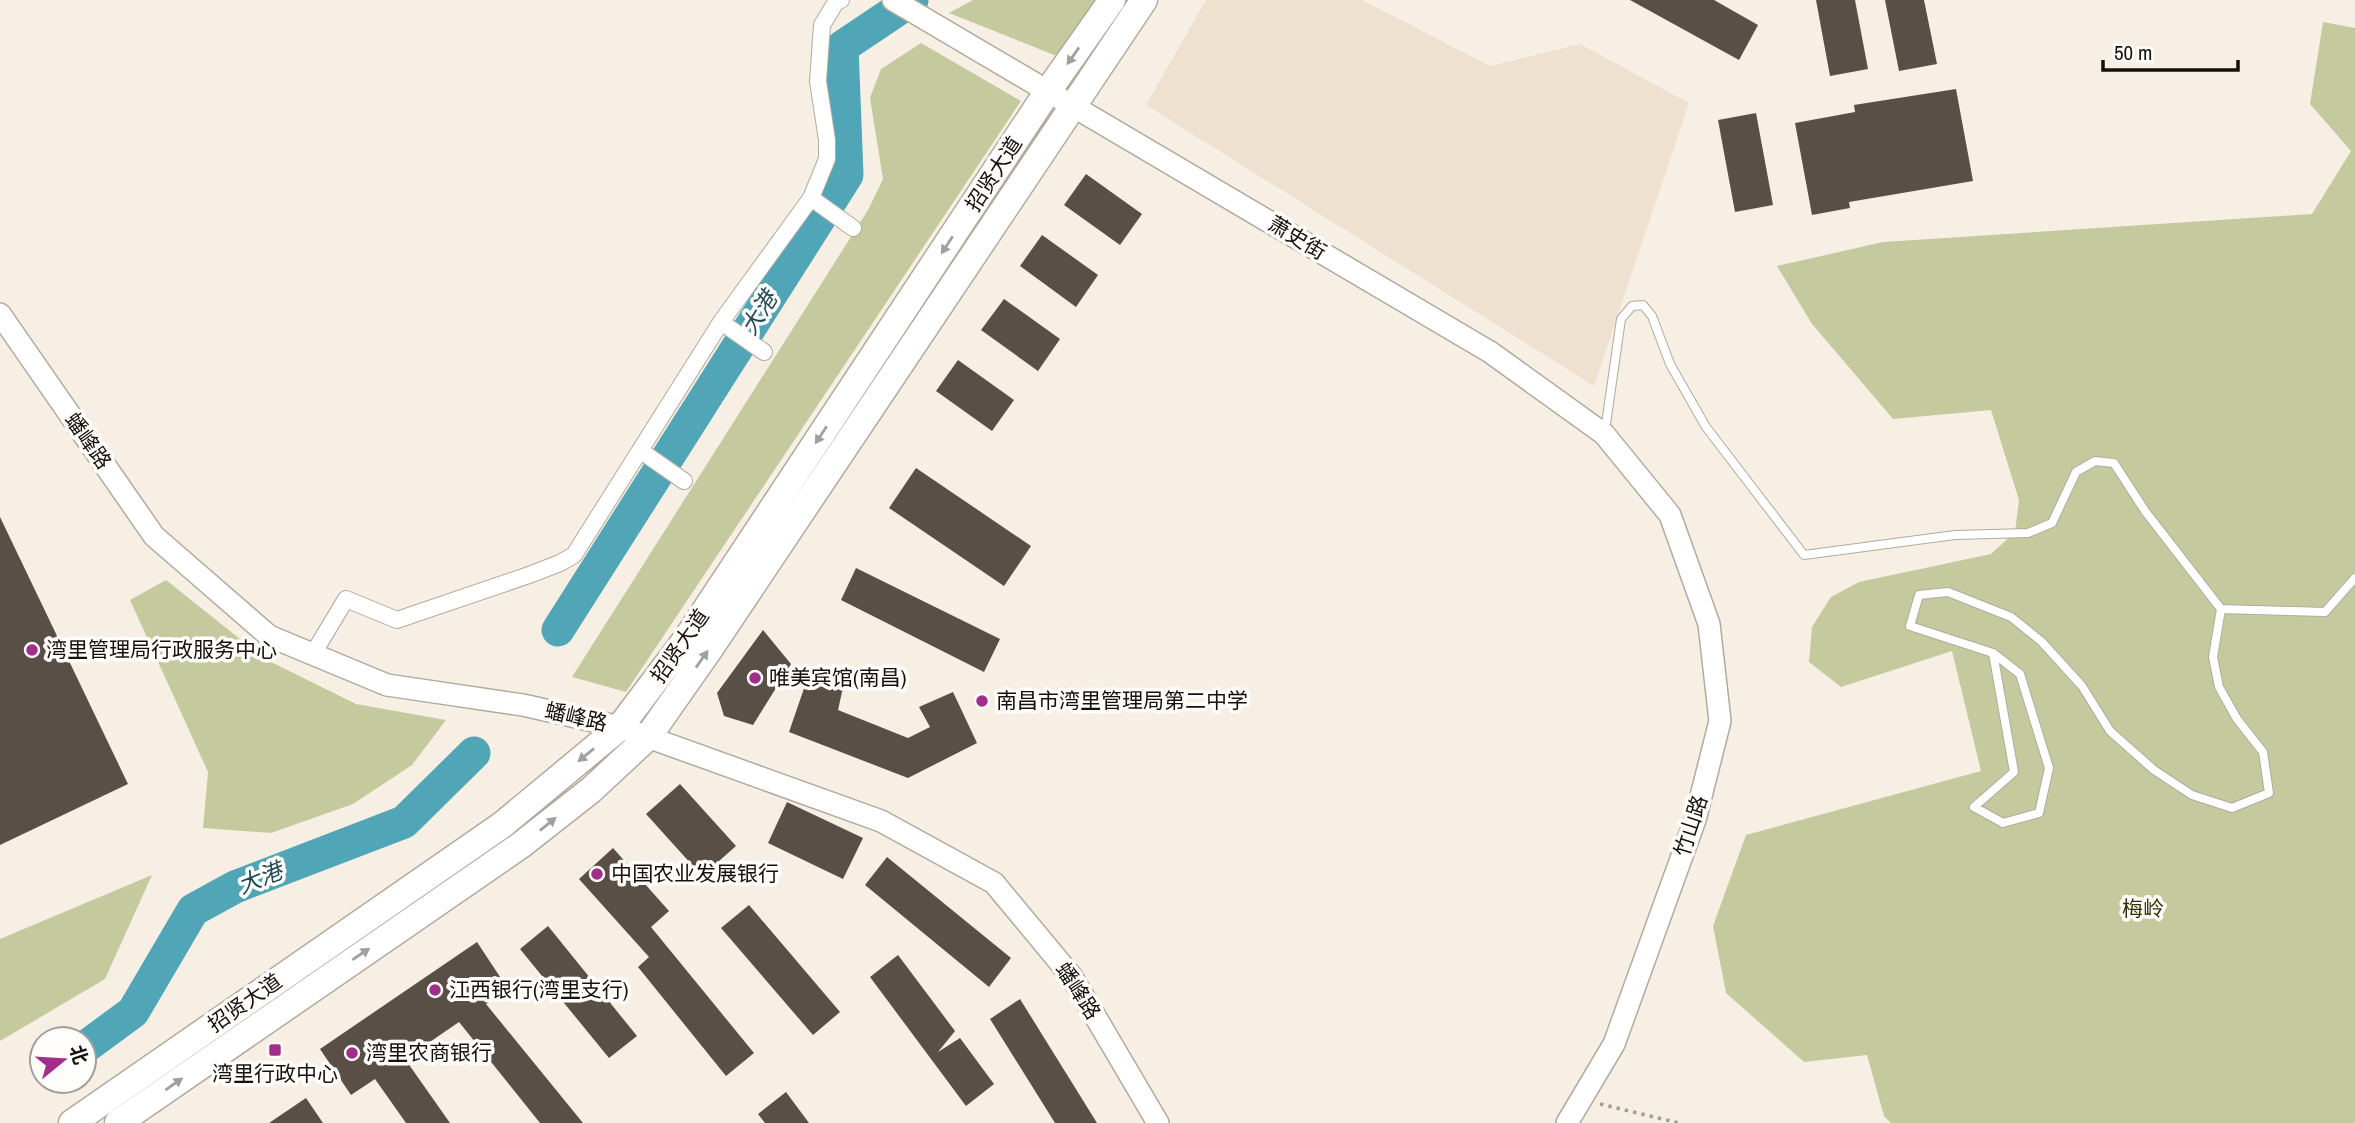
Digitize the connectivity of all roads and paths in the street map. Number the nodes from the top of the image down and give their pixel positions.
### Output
1 (841, 0) edge
2 (893, 0) edge
3 (1112, 0) edge
4 (1144, 0) edge
5 (1048, 92) junction
6 (1073, 105) junction
7 (811, 198) junction
8 (853, 228) dead end
9 (0, 314) edge
10 (721, 322) junction
11 (764, 352) dead end
12 (1604, 434) junction
13 (641, 451) junction
14 (684, 481) dead end
15 (1670, 514) joint
16 (2355, 578) edge
17 (2221, 609) junction
18 (1993, 653) junction
19 (313, 654) junction
20 (620, 727) junction
21 (648, 737) junction
22 (1580, 1100) junction
23 (72, 1123) edge
24 (118, 1123) edge
25 (1158, 1123) edge
26 (1567, 1123) edge
27 (1679, 1123) edge

1 - 7 street
2 - 5 street, 萧史街
3 -> 5 main road, 招贤大道
4 - 6 main road, 招贤大道
5 - 6 street, 萧史街
5 -> 20 main road, 招贤大道
6 - 12 street, 萧史街
21 -> 6 main road, 招贤大道
7 - 8 street
7 - 10 street
9 - 19 street, 蟠峰路
10 - 11 street
10 - 13 street
12 - 15 street, 萧史街
12 - 17 lane
13 - 14 street
13 - 19 street
15 - 22 street, 竹山路
16 - 17 lane
17 - 18 lane
18 - 18 lane
19 - 20 street, 蟠峰路
20 - 21 street, 蟠峰路
20 -> 23 main road, 招贤大道
24 -> 21 main road, 招贤大道
21 - 25 street, 蟠峰路
22 - 26 street, 竹山路
22 - 27 path

